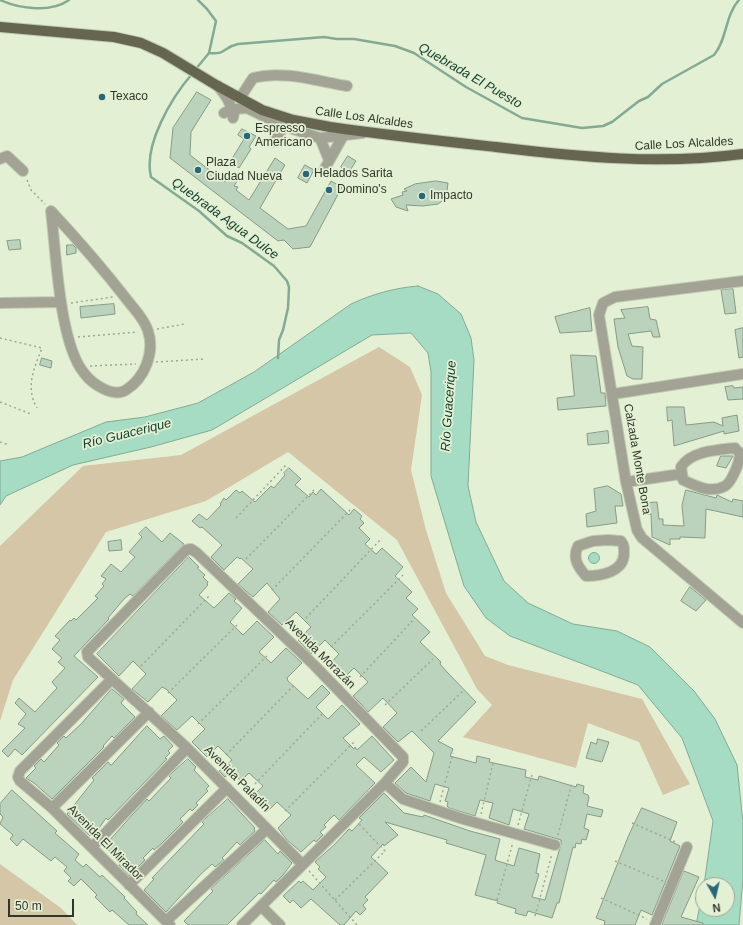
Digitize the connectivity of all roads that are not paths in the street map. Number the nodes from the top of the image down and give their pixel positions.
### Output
1 (0, 27) edge
2 (216, 85) junction
3 (347, 86) dead end
4 (240, 98) junction
5 (224, 113) dead end
6 (234, 118) dead end
7 (284, 126) junction
8 (368, 132) junction
9 (342, 136) junction
10 (320, 138) junction
11 (274, 142) dead end
12 (743, 154) edge
13 (0, 159) edge
14 (23, 171) road end
15 (743, 281) edge
16 (0, 303) edge
17 (62, 303) junction
18 (743, 374) edge
19 (613, 394) junction
20 (681, 474) junction
21 (626, 482) junction
22 (642, 538) junction
23 (624, 545) junction
24 (743, 623) edge
25 (88, 657) joint
26 (112, 679) junction
27 (149, 712) junction
28 (187, 748) junction
29 (385, 783) junction
30 (227, 788) junction
31 (52, 808) junction
32 (267, 829) junction
33 (555, 846) dead end
34 (92, 847) junction
35 (687, 847) road end
36 (302, 864) junction
37 (129, 885) junction
38 (261, 906) junction
39 (168, 923) edge
40 (656, 924) edge
41 (242, 925) edge
42 (280, 925) edge

1 - 2 main road, Calle Los Alcaldes
2 - 4 main road, Calle Los Alcaldes
2 - 5 street
3 - 4 street
4 - 8 main road, Calle Los Alcaldes
6 - 7 street
7 - 10 street
7 - 11 street
8 - 9 street
8 - 12 main road, Calle Los Alcaldes
9 - 10 street
9 - 10 street
13 - 14 street
15 - 19 street, Calzada Monte Bona
16 - 17 street
17 - 17 street
18 - 19 street
19 - 21 street, Calzada Monte Bona
20 - 20 street
20 - 21 street
21 - 22 street, Calzada Monte Bona
22 - 23 street
22 - 24 street, Calzada Monte Bona
23 - 23 street
25 - 26 street, Avenida Paladín
25 - 29 street, Avenida Morazán
26 - 27 street, Avenida Paladín
26 - 31 street, Avenida El Mirador
27 - 28 street, Avenida Paladín
27 - 31 street
28 - 30 street, Avenida Paladín
28 - 34 street
29 - 33 street
29 - 36 street
30 - 32 street, Avenida Paladín
30 - 37 street
31 - 34 street, Avenida El Mirador
32 - 36 street, Avenida Paladín
32 - 39 street
34 - 37 street, Avenida El Mirador
35 - 40 street
36 - 38 street
37 - 39 street, Avenida El Mirador
38 - 41 street
38 - 42 street

